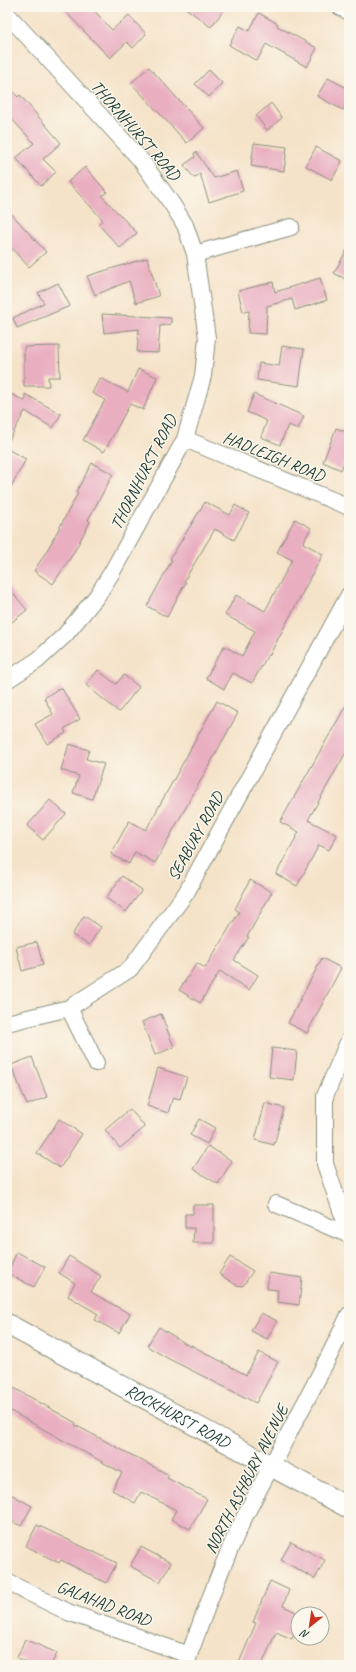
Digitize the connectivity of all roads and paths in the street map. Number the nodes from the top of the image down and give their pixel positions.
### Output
1 (340, 7) edge
2 (349, 12) edge
3 (7, 14) edge
4 (291, 227) dead end
5 (195, 254) junction
6 (185, 439) junction
7 (349, 507) edge
8 (349, 595) edge
9 (7, 680) edge
10 (69, 1008) junction
11 (7, 1023) edge
12 (349, 1042) edge
13 (96, 1063) dead end
14 (276, 1204) dead end
15 (349, 1234) edge
16 (349, 1315) edge
17 (7, 1324) edge
18 (271, 1466) junction
19 (349, 1508) edge
20 (7, 1582) edge
21 (188, 1660) edge

1 - 2 street
3 - 5 street, THORNHURST ROAD
4 - 5 street
5 - 6 street, THORNHURST ROAD
6 - 7 street, HADLEIGH ROAD
6 - 9 street, THORNHURST ROAD
8 - 10 street, SEABURY ROAD
10 - 11 street, SEABURY ROAD
10 - 13 street
12 - 15 street
14 - 15 street
16 - 18 street, NORTH ASHBURY AVENUE
17 - 18 street, ROCKHURST ROAD
18 - 19 street, ROCKHURST ROAD
18 - 21 street, NORTH ASHBURY AVENUE
20 - 21 street, GALAHAD ROAD

